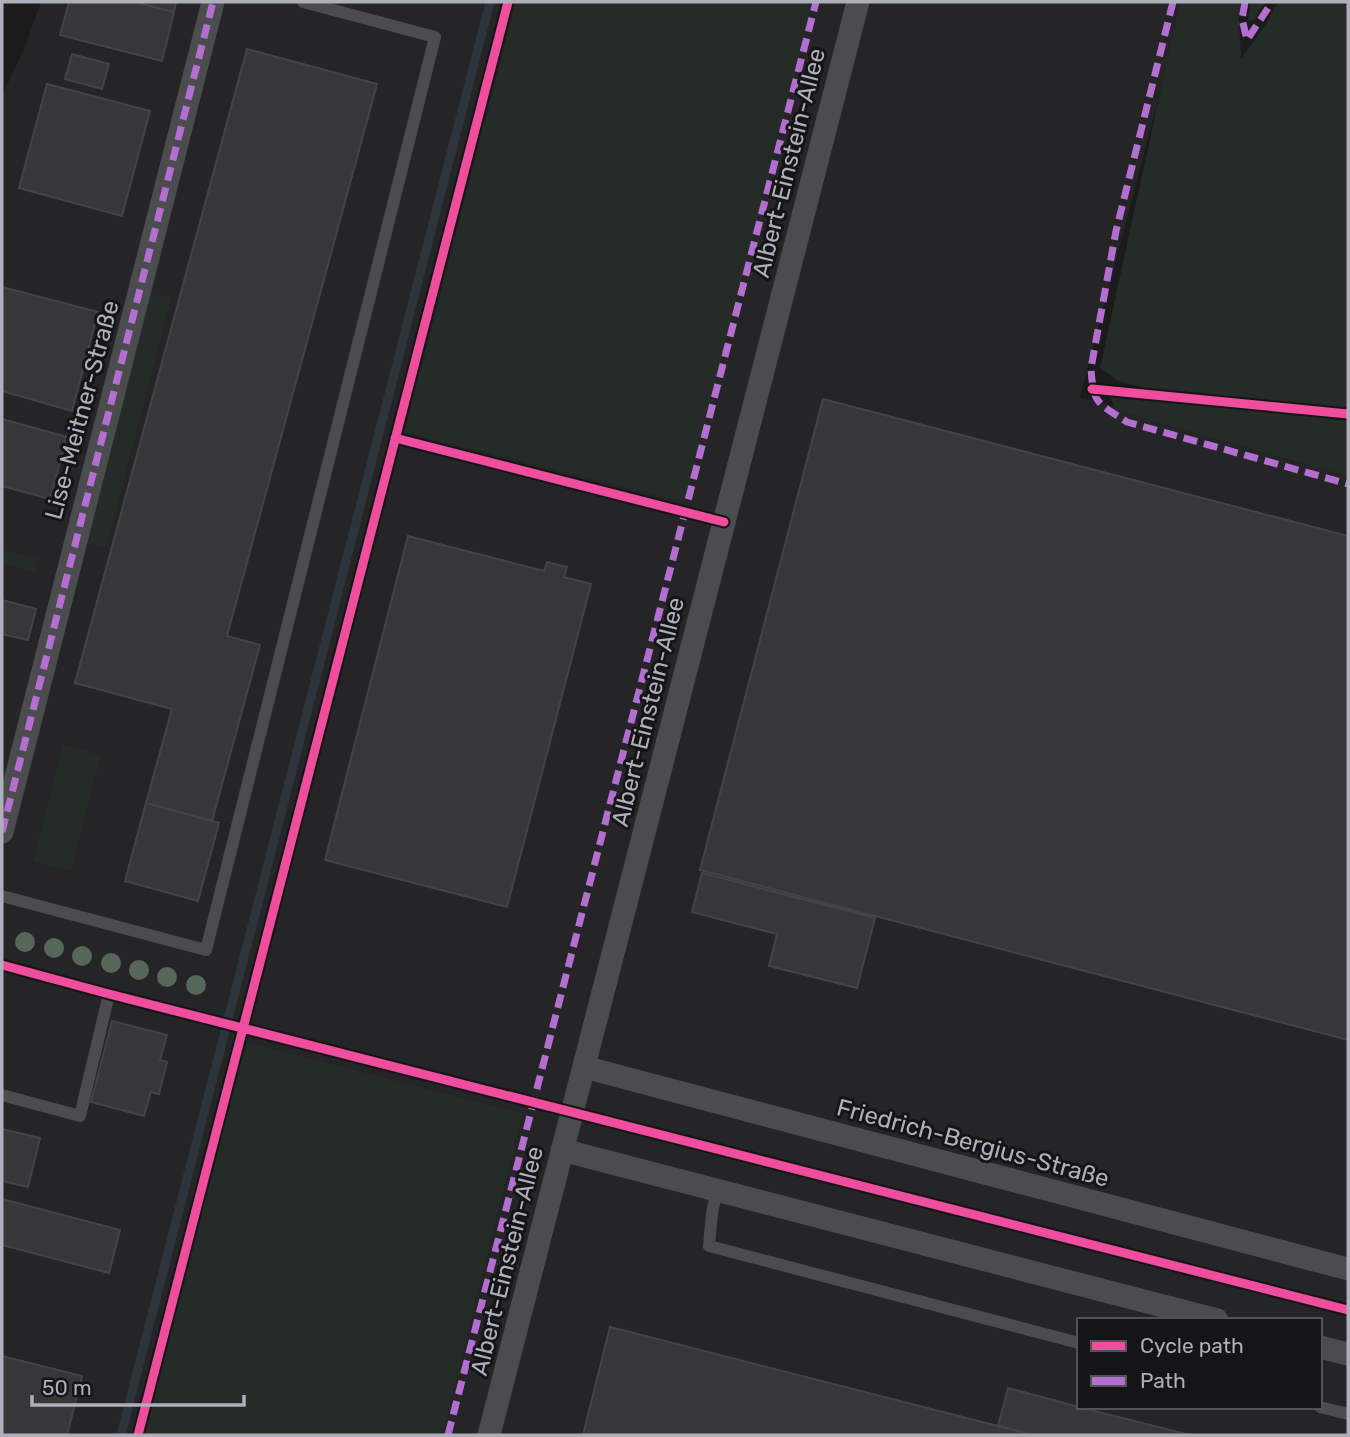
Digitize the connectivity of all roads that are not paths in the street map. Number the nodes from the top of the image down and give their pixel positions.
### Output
1 (214, 2) edge
2 (303, 2) edge
3 (858, 2) edge
4 (2, 832) edge
5 (2, 896) edge
6 (109, 994) dead end
7 (584, 1068) junction
8 (2, 1095) edge
9 (562, 1150) junction
10 (717, 1190) junction
11 (1348, 1269) edge
12 (1209, 1318) edge
13 (1077, 1342) edge
14 (1322, 1347) edge
15 (1348, 1354) edge
16 (1322, 1408) edge
17 (1348, 1414) edge
18 (489, 1435) edge

1 - 4 street, Lise-Meitner-Straße
2 - 5 lane
3 - 7 street, Albert-Einstein-Allee
6 - 8 lane
7 - 9 street, Albert-Einstein-Allee
7 - 11 street, Friedrich-Bergius-Straße
9 - 10 street
9 - 18 street, Albert-Einstein-Allee
10 - 12 street
10 - 13 lane
14 - 15 street
16 - 17 lane

